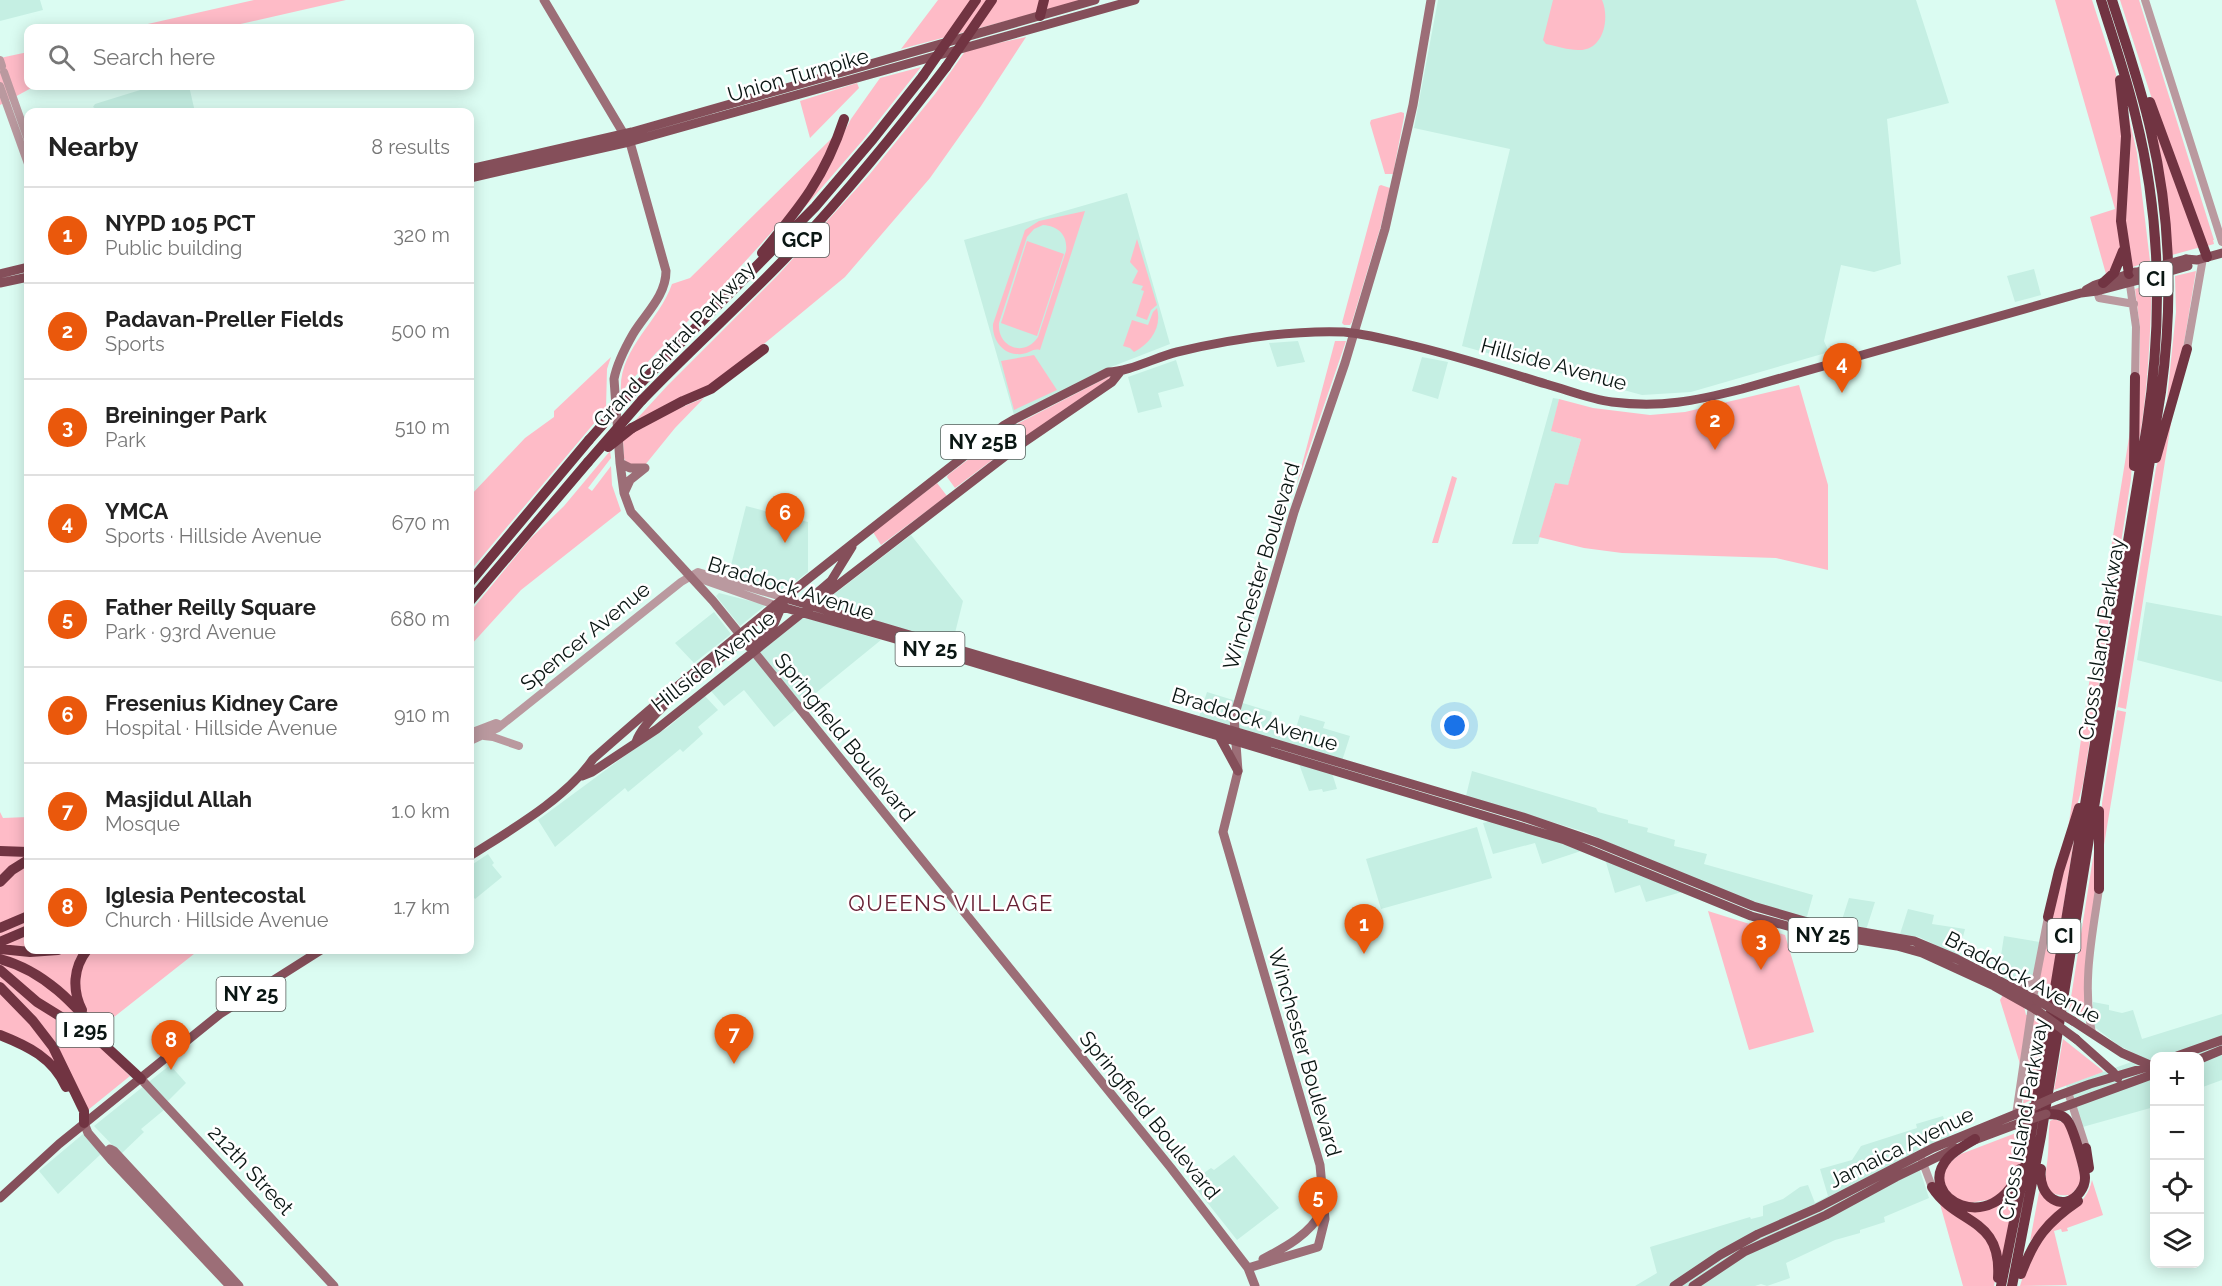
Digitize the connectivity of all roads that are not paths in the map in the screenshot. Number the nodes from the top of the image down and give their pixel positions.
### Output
1 (544, 0) edge
2 (976, 0) edge
3 (992, 0) edge
4 (1044, 0) edge
5 (1095, 0) edge
6 (1135, 0) edge
7 (1431, 0) edge
8 (2101, 0) edge
9 (2112, 0) edge
10 (2145, 0) edge
11 (1040, 16) junction
12 (2111, 33) junction
13 (2123, 34) junction
14 (2, 66) edge
15 (0, 86) edge
16 (844, 119) dead end
17 (24, 129) edge
18 (626, 138) junction
19 (24, 153) edge
20 (474, 168) edge
21 (474, 177) edge
22 (2222, 242) edge
23 (2123, 248) junction
24 (2222, 253) edge
25 (2202, 258) junction
26 (24, 268) edge
27 (0, 274) edge
28 (2134, 277) junction
29 (24, 278) edge
30 (0, 283) edge
31 (2100, 287) junction
32 (2134, 304) junction
33 (1355, 333) junction
34 (2187, 349) joint
35 (764, 350) dead end
36 (672, 351) junction
37 (1120, 372) junction
38 (2135, 377) joint
39 (588, 462) junction
40 (620, 463) junction
41 (2146, 484) junction
42 (624, 493) junction
43 (2130, 528) junction
44 (856, 540) junction
45 (691, 576) junction
46 (474, 577) edge
47 (732, 591) junction
48 (474, 596) edge
49 (713, 601) junction
50 (781, 603) junction
51 (806, 607) junction
52 (746, 643) junction
53 (1072, 688) junction
54 (501, 725) junction
55 (474, 731) edge
56 (482, 736) junction
57 (1219, 736) junction
58 (1236, 737) junction
59 (474, 739) edge
60 (636, 742) junction
61 (519, 746) dead end
62 (2099, 747) junction
63 (1238, 771) junction
64 (582, 776) junction
65 (0, 851) edge
66 (24, 852) edge
67 (474, 854) edge
68 (24, 862) edge
69 (0, 882) edge
70 (2100, 889) joint
71 (2048, 917) joint
72 (24, 918) edge
73 (5, 926) edge
74 (24, 932) edge
75 (0, 942) edge
76 (0, 949) edge
77 (24, 951) edge
78 (85, 954) edge
79 (315, 954) edge
80 (1, 964) edge
81 (2036, 980) junction
82 (0, 987) edge
83 (2018, 989) junction
84 (2034, 1003) junction
85 (97, 1030) junction
86 (2092, 1033) junction
87 (0, 1034) edge
88 (2222, 1040) edge
89 (2110, 1046) junction
90 (2222, 1050) edge
91 (112, 1051) junction
92 (2188, 1052) edge
93 (2204, 1057) edge
94 (2101, 1060) junction
95 (2150, 1069) edge
96 (2150, 1070) edge
97 (2150, 1071) edge
98 (2116, 1076) junction
99 (141, 1079) junction
100 (2123, 1086) junction
101 (2068, 1092) junction
102 (2072, 1104) junction
103 (2052, 1113) junction
104 (2016, 1115) junction
105 (84, 1124) junction
106 (2042, 1136) junction
107 (1975, 1139) junction
108 (2030, 1147) junction
109 (2086, 1148) joint
110 (1922, 1159) junction
111 (1932, 1187) joint
112 (0, 1198) edge
113 (1322, 1211) junction
114 (1248, 1268) junction
115 (229, 1282) edge
116 (239, 1286) edge
117 (334, 1286) edge
118 (1255, 1286) edge
119 (1674, 1286) edge
120 (1693, 1286) edge
121 (1996, 1286) edge
122 (2001, 1286) edge
123 (2014, 1286) edge

1 - 18 main road, Springfield Boulevard
2 - 36 highway, Grand Central Parkway / GCP, bridge
3 - 39 highway, Grand Central Parkway / GCP, bridge
4 - 11 highway
5 - 11 main road, Union Turnpike
6 - 18 main road, Union Turnpike
7 - 33 main road, Winchester Boulevard
8 - 12 highway, Cross Island Parkway / CI
9 - 13 highway, Cross Island Parkway / CI
10 - 22 street
11 - 18 main road, Union Turnpike
12 - 23 highway
12 - 43 highway, Cross Island Parkway / CI
13 - 25 highway
13 - 41 highway, Cross Island Parkway / CI
14 - 17 street
15 - 19 street
16 - 36 highway
18 - 20 main road, Union Turnpike
18 - 21 main road, Union Turnpike
18 - 40 main road, Springfield Boulevard
23 - 28 highway
23 - 31 highway
24 - 25 main road, Hillside Avenue / NY 25B
25 - 28 main road, Hillside Avenue / NY 25B, bridge
25 - 34 street
26 - 27 main road
28 - 31 main road, Hillside Avenue / NY 25B
28 - 32 street
29 - 30 main road
31 - 32 street
31 - 33 main road, Hillside Avenue / NY 25B
32 - 38 street
33 - 37 main road, Hillside Avenue / NY 25B
33 - 58 main road, Winchester Boulevard
34 - 41 highway
35 - 39 highway, bridge
36 - 46 highway, Grand Central Parkway / GCP, bridge
37 - 44 main road, Hillside Avenue / NY 25B
37 - 51 main road, Hillside Avenue / NY 25B
38 - 43 highway
39 - 48 highway, Grand Central Parkway / GCP
40 - 42 main road, Springfield Boulevard
40 - 42 main road
41 - 62 highway, Cross Island Parkway / CI
42 - 45 main road, Springfield Boulevard
43 - 62 highway, Cross Island Parkway / CI
44 - 50 main road, Hillside Avenue / NY 25B
44 - 51 main road
45 - 47 street, Braddock Avenue
45 - 49 main road, Springfield Boulevard
45 - 50 street, Braddock Avenue
45 - 54 street, Spencer Avenue
47 - 49 street
47 - 50 street, Braddock Avenue
49 - 52 main road, Springfield Boulevard
50 - 51 main road, Braddock Avenue / NY 25
50 - 52 main road, Hillside Avenue
50 - 52 main road
51 - 52 main road, Hillside Avenue
51 - 53 main road, Braddock Avenue / NY 25
52 - 60 main road, Hillside Avenue
52 - 60 main road
52 - 64 main road, Hillside Avenue
52 - 114 main road, Springfield Boulevard
53 - 57 main road, Braddock Avenue / NY 25
53 - 58 main road, Braddock Avenue / NY 25
54 - 55 street, Spencer Avenue
54 - 56 street, Spencer Avenue
56 - 59 street, Spencer Avenue
56 - 61 street
57 - 58 main road, Braddock Avenue / NY 25
57 - 63 main road
58 - 63 main road, Winchester Boulevard
58 - 83 main road, Braddock Avenue / NY 25
58 - 84 main road, Braddock Avenue / NY 25
60 - 64 main road, Hillside Avenue
62 - 70 highway
62 - 71 highway
62 - 106 highway, Cross Island Parkway / CI
62 - 108 highway, Cross Island Parkway / CI
63 - 113 main road, Winchester Boulevard
64 - 67 main road, Hillside Avenue
65 - 66 highway
68 - 69 highway
70 - 86 street
71 - 81 street, Cross Island Parkway
72 - 73 highway
74 - 75 highway
76 - 77 highway
78 - 85 highway
79 - 99 main road, NY 25
80 - 85 highway
80 - 91 highway, I 295
81 - 83 street
81 - 84 street, Cross Island Parkway
82 - 105 highway, I 295
83 - 84 main road, Braddock Avenue / NY 25
84 - 86 main road, Braddock Avenue / NY 25, bridge
84 - 94 main road, Braddock Avenue / NY 25, bridge
84 - 104 street, Cross Island Parkway
85 - 91 highway
86 - 89 main road, Braddock Avenue / NY 25
87 - 105 highway
88 - 92 main road
89 - 94 main road
89 - 95 main road, Braddock Avenue / NY 25
90 - 93 main road
91 - 99 highway, I 295
94 - 98 main road, Braddock Avenue / NY 25
96 - 98 main road, Jamaica Avenue
97 - 100 main road, Jamaica Avenue
98 - 100 main road, Braddock Avenue / NY 25
98 - 101 main road, Jamaica Avenue
99 - 105 main road, NY 25
99 - 117 main road, 212th Street
100 - 102 main road, Jamaica Avenue
101 - 102 street
101 - 104 main road, Jamaica Avenue, bridge
102 - 103 main road, Jamaica Avenue
102 - 109 street
103 - 106 highway
103 - 107 main road, Jamaica Avenue, bridge
104 - 110 main road, Jamaica Avenue
105 - 112 main road, NY 25
105 - 115 main road
106 - 123 highway, Cross Island Parkway / CI
107 - 108 highway
107 - 110 main road, Jamaica Avenue
108 - 122 highway, Cross Island Parkway / CI
109 - 123 highway
110 - 111 street
110 - 119 main road, Jamaica Avenue
110 - 120 main road, Jamaica Avenue
111 - 121 highway
113 - 114 main road
113 - 114 main road, Winchester Boulevard
114 - 118 main road, Springfield Boulevard
115 - 116 main road

